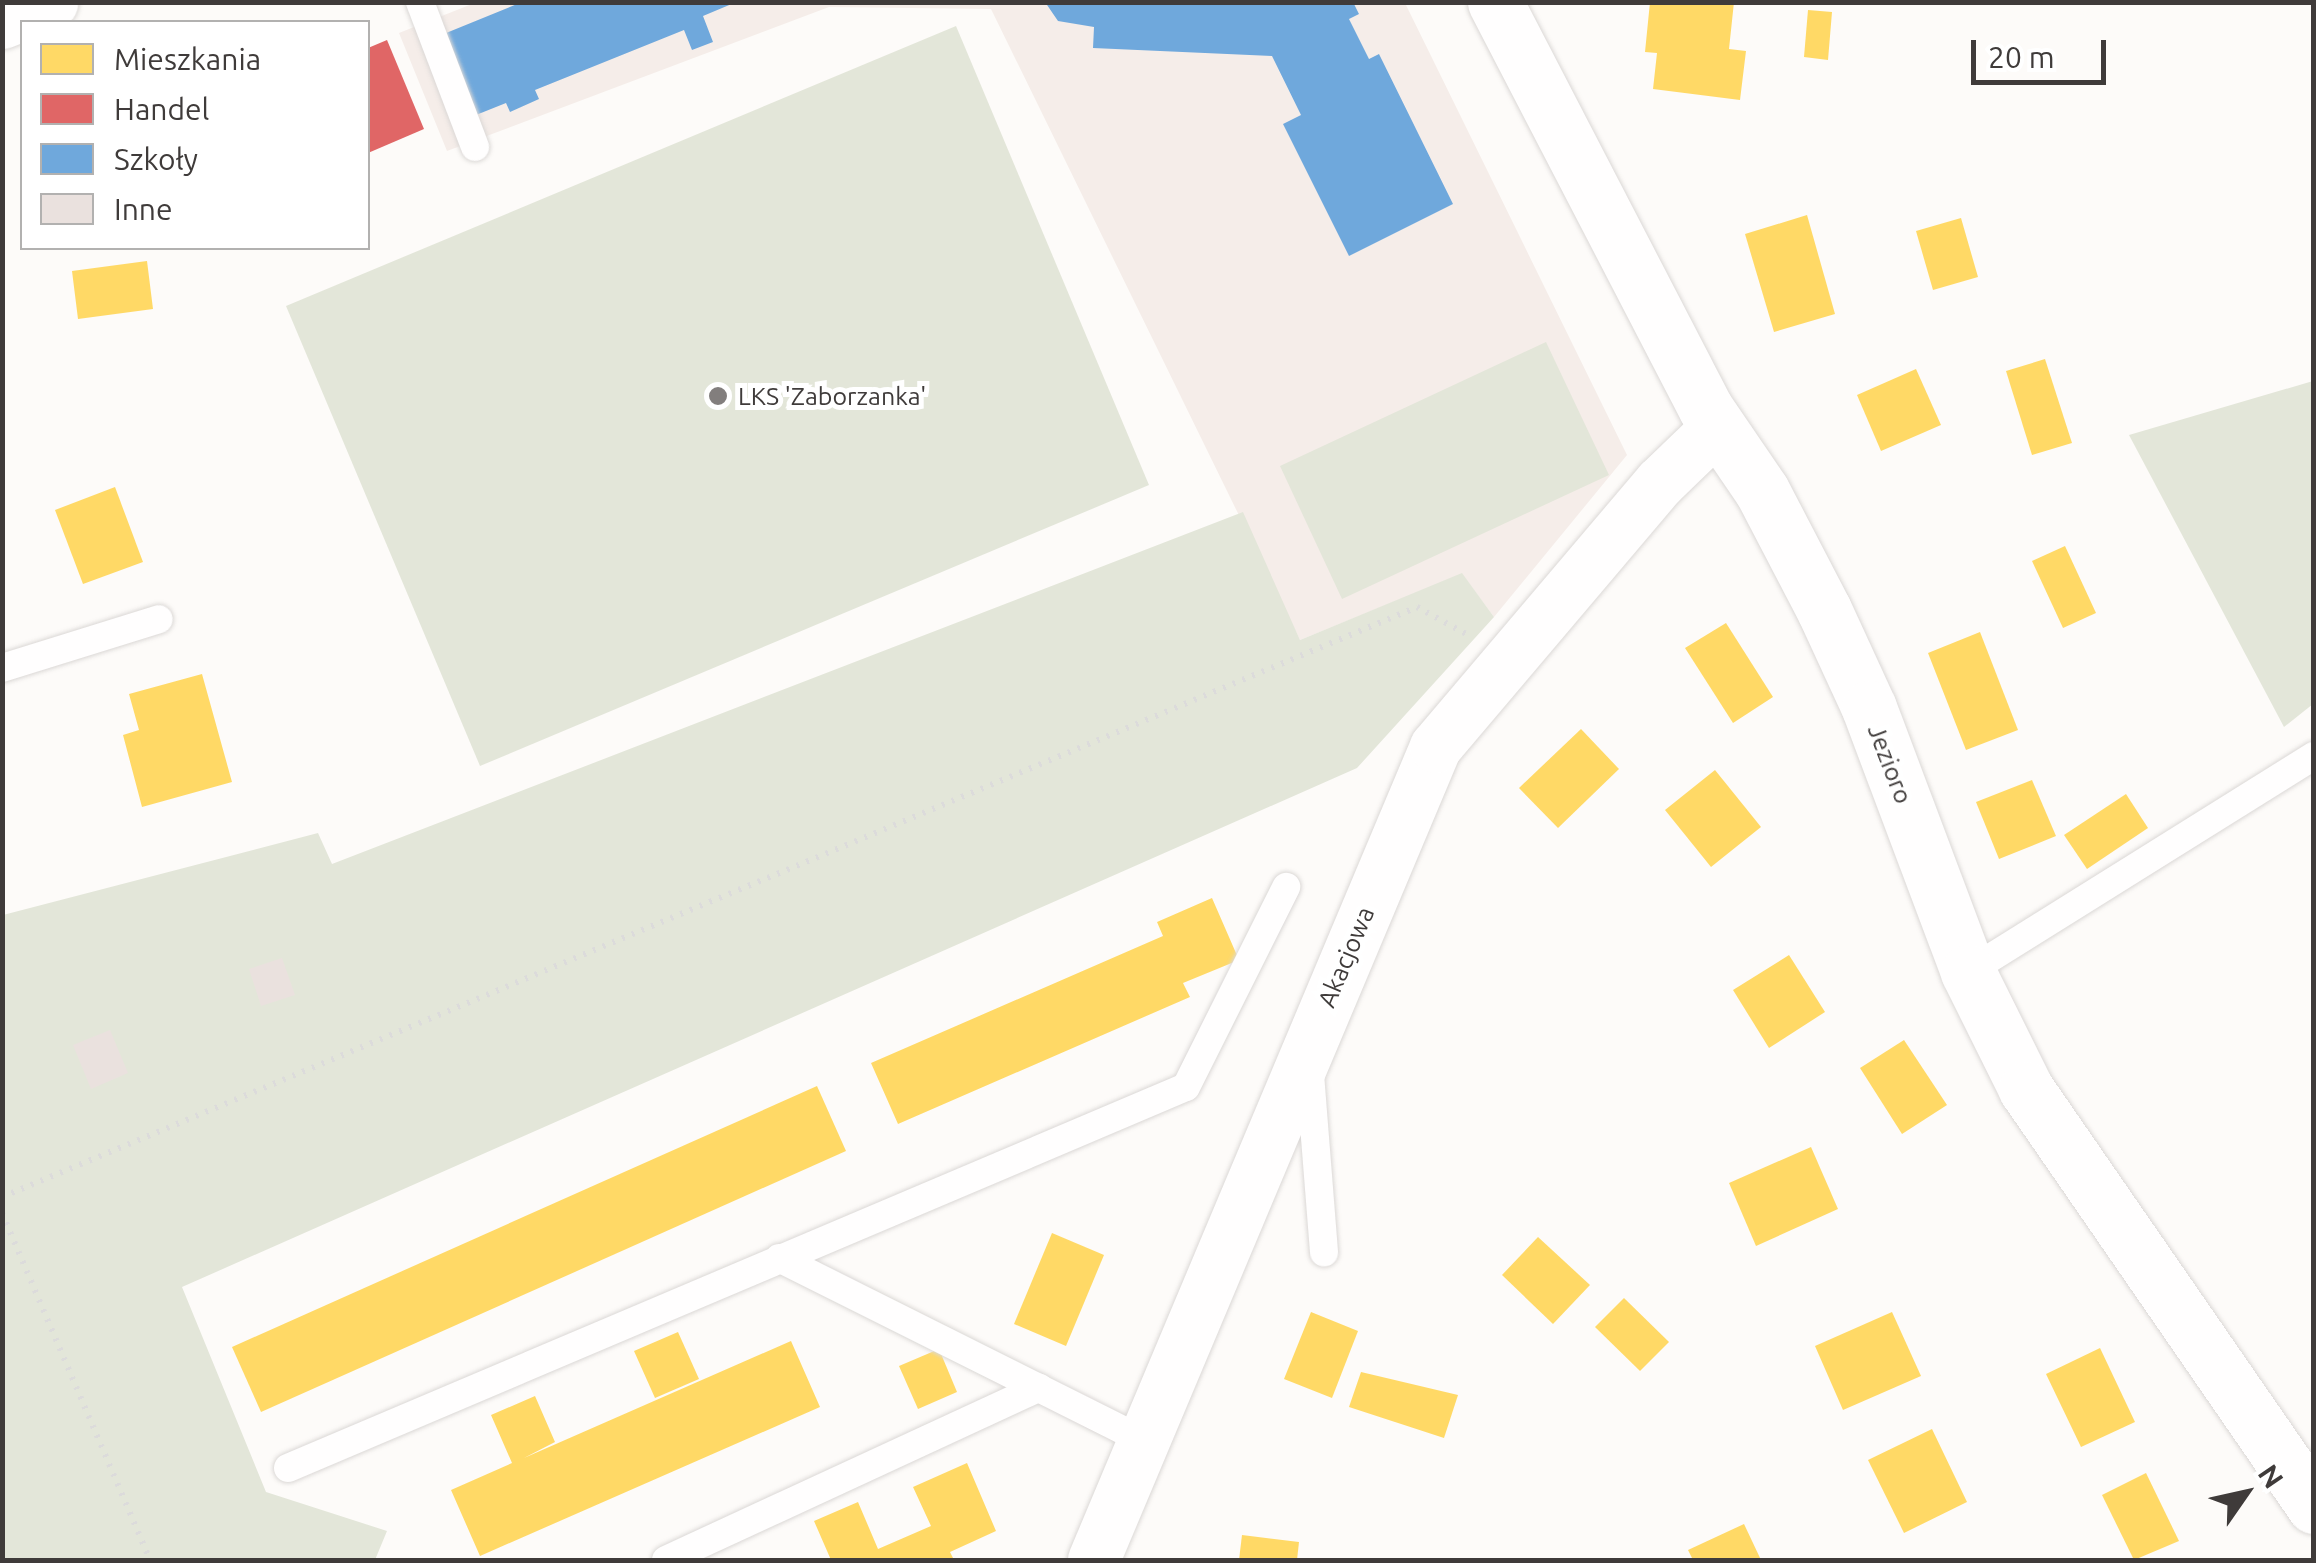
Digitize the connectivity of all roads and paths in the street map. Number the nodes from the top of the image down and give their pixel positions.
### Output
1 (420, 2) edge
2 (1494, 2) edge
3 (475, 147) dead end
4 (1718, 428) junction
5 (159, 619) dead end
6 (1507, 664) junction
7 (2, 668) edge
8 (2314, 756) edge
9 (1286, 887) dead end
10 (1968, 972) junction
11 (1308, 1044) junction
12 (2, 1196) edge
13 (2, 1213) edge
14 (1324, 1252) dead end
15 (779, 1258) junction
16 (1039, 1388) junction
17 (1142, 1440) junction
18 (288, 1468) dead end
19 (2312, 1502) edge
20 (150, 1560) edge
21 (666, 1560) edge
22 (1094, 1560) edge

1 - 3 lane
2 - 4 street, Jezioro
4 - 6 street, Akacjowa
4 - 10 street, Jezioro
5 - 7 lane
6 - 11 street, Akacjowa
6 - 12 path
8 - 10 lane
9 - 15 lane
10 - 19 street, Jezioro
11 - 14 lane
11 - 17 street, Akacjowa
13 - 20 path
15 - 16 lane
15 - 18 lane
16 - 17 lane
16 - 21 lane
17 - 22 street, Akacjowa

